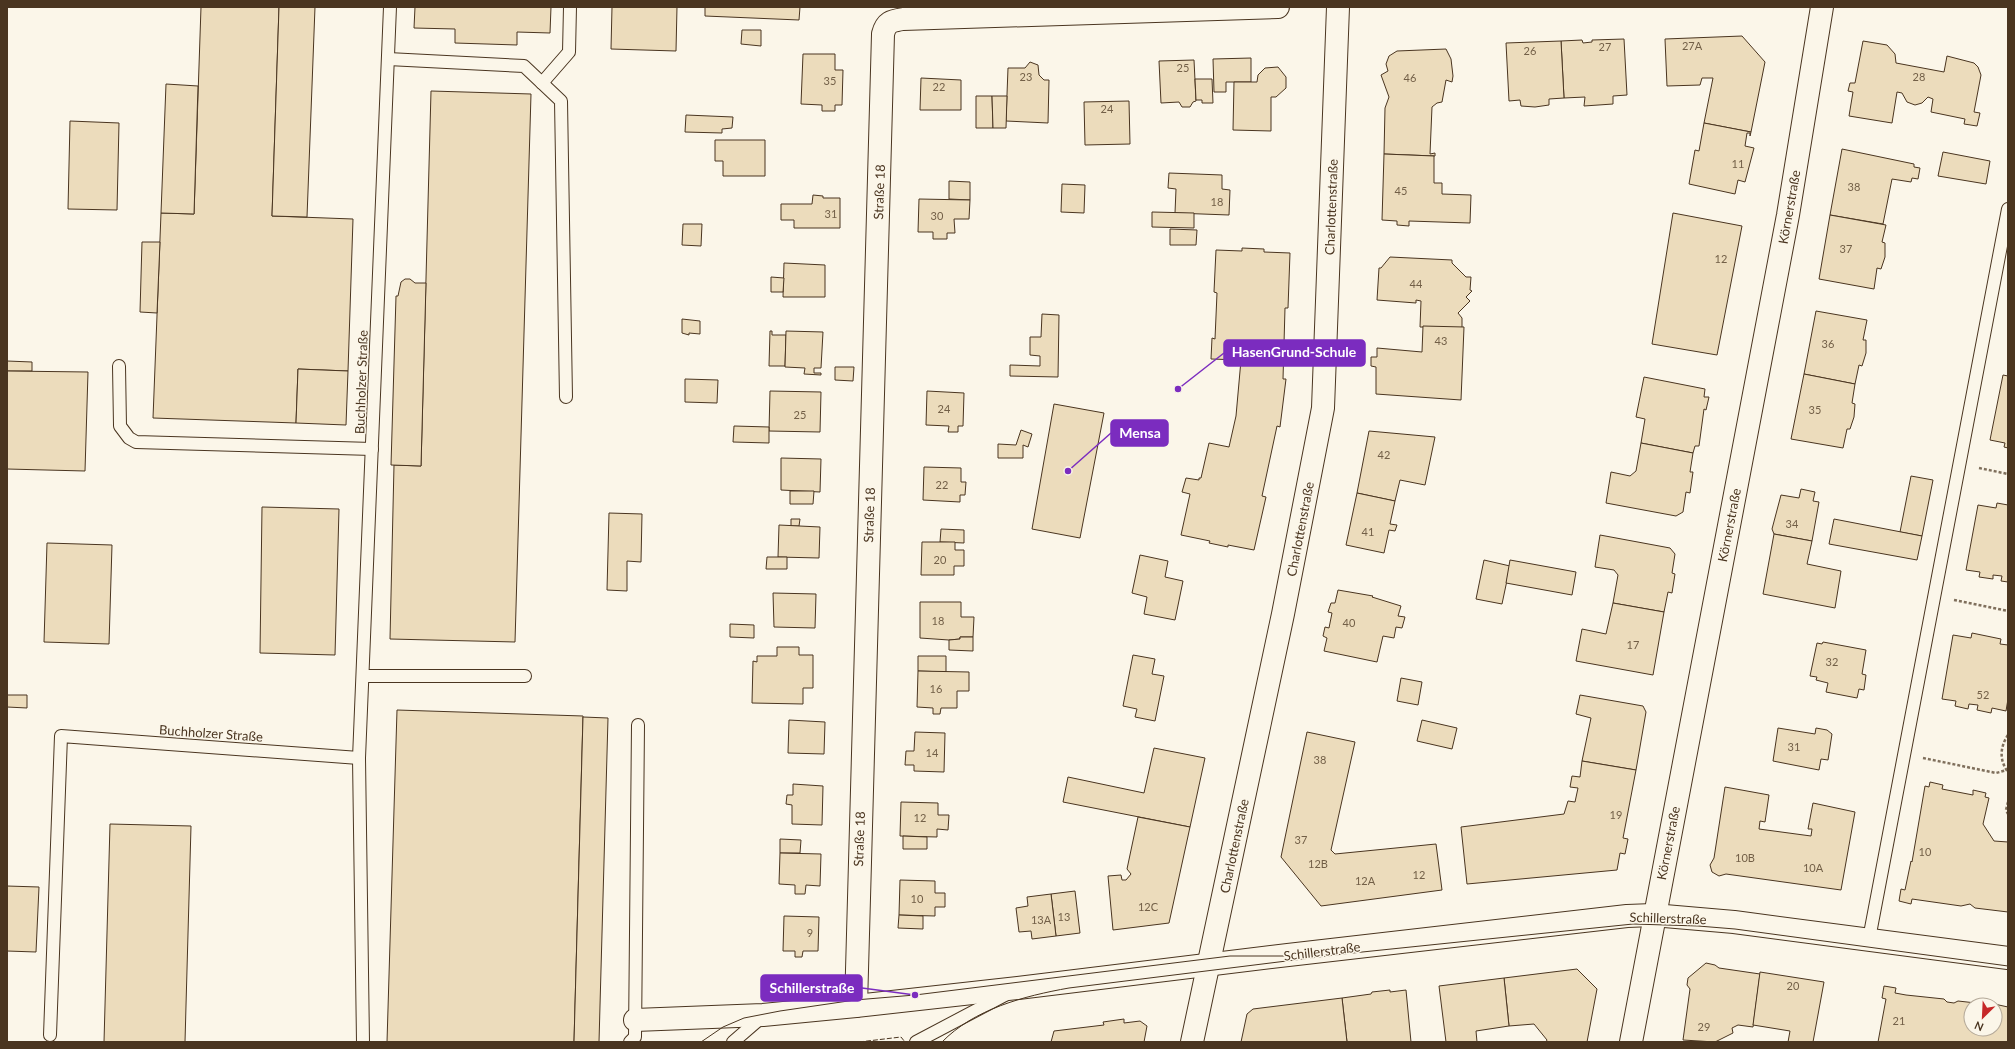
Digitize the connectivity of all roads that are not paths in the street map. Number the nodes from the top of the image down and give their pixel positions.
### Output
1 (390, 7) edge
2 (570, 7) edge
3 (1278, 7) edge
4 (1338, 7) edge
5 (1822, 7) edge
6 (897, 17) edge
7 (388, 59) junction
8 (542, 83) junction
9 (2008, 209) edge
10 (119, 366) dead end
11 (566, 397) dead end
12 (372, 450) junction
13 (363, 676) junction
14 (525, 676) dead end
15 (638, 726) dead end
16 (359, 758) junction
17 (1654, 915) junction
18 (1869, 939) junction
19 (2008, 958) edge
20 (1209, 964) junction
21 (1018, 988) junction
22 (856, 1006) junction
23 (763, 1015) junction
24 (635, 1020) junction
25 (50, 1035) dead end
26 (363, 1042) edge
27 (630, 1042) edge
28 (733, 1042) edge
29 (916, 1042) edge
30 (1192, 1042) edge
31 (1631, 1042) edge

1 - 7 lane, Buchholzer Straße
2 - 8 lane
3 - 6 street
4 - 20 street, Charlottenstraße
5 - 17 street, Körnerstraße
6 - 22 street, Straße 18
7 - 8 lane
7 - 12 lane, Buchholzer Straße
8 - 11 lane
9 - 18 lane
10 - 12 lane
12 - 13 lane, Buchholzer Straße
13 - 14 lane
13 - 16 lane, Buchholzer Straße
15 - 24 lane
16 - 25 lane, Buchholzer Straße
16 - 26 lane, Buchholzer Straße
17 - 18 street, Schillerstraße
17 - 20 street, Schillerstraße
17 - 31 street, Körnerstraße
18 - 19 street, Schillerstraße
20 - 21 street, Schillerstraße
20 - 30 street, Charlottenstraße
21 - 22 street, Schillerstraße
21 - 29 lane
22 - 23 street, Schillerstraße
23 - 24 street, Schillerstraße
23 - 28 lane
24 - 27 lane

